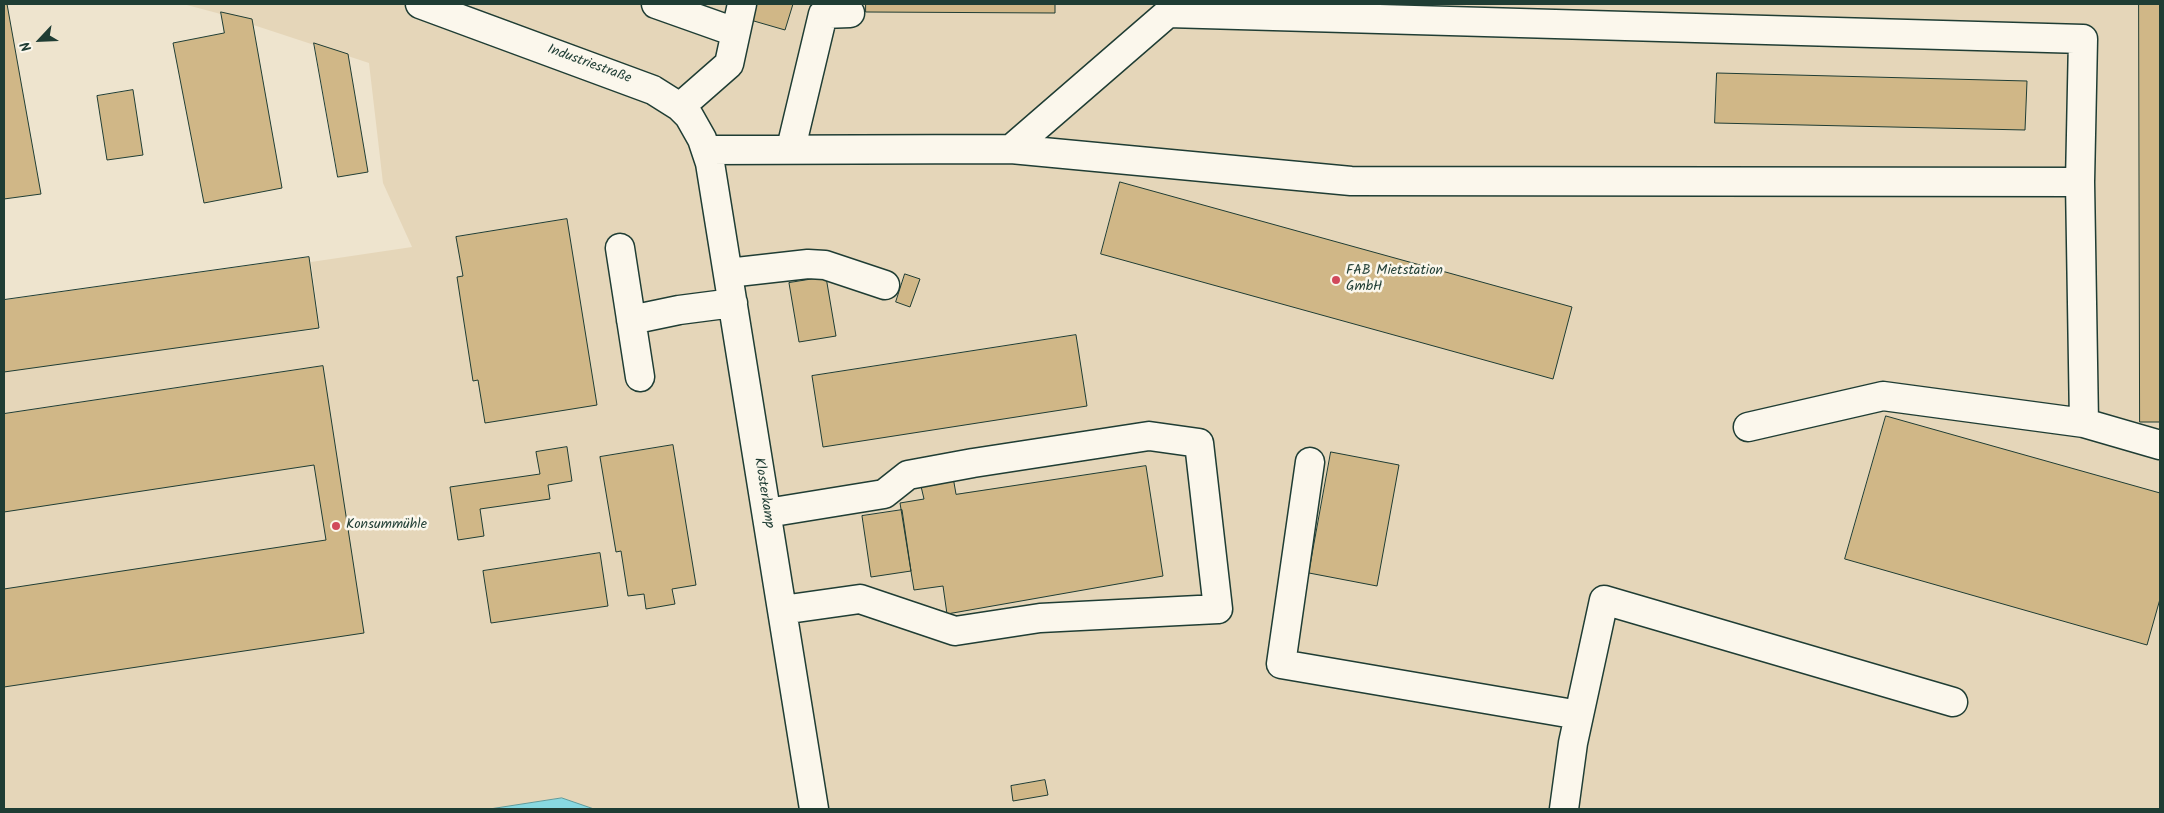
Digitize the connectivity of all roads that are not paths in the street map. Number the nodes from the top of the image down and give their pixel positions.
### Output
1 (420, 4) edge
2 (656, 4) edge
3 (742, 4) edge
4 (850, 13) dead end
5 (1488, 13) edge
6 (736, 32) junction
7 (680, 107) junction
8 (791, 148) junction
9 (1011, 149) junction
10 (706, 150) junction
11 (712, 176) joint
12 (2080, 182) junction
13 (620, 248) dead end
14 (728, 272) junction
15 (885, 285) dead end
16 (733, 303) junction
17 (631, 320) junction
18 (640, 377) dead end
19 (2084, 423) junction
20 (1748, 427) dead end
21 (2160, 445) edge
22 (1310, 462) dead end
23 (767, 513) junction
24 (782, 610) junction
25 (1953, 702) dead end
26 (1579, 715) junction
27 (814, 809) edge
28 (1564, 809) edge

1 - 7 street, Industriestraße
2 - 6 street
3 - 6 street
4 - 8 street
5 - 9 street
5 - 12 street
6 - 7 street
7 - 10 street, Industriestraße
8 - 9 street
8 - 10 street
9 - 12 street
10 - 11 street, Industriestraße
11 - 14 street, Klosterkamp
12 - 19 street
13 - 17 street
14 - 15 street
14 - 16 street, Klosterkamp
16 - 17 street
16 - 23 street, Klosterkamp
17 - 18 street
19 - 20 street
19 - 21 street
22 - 26 street
23 - 24 street, Klosterkamp
23 - 24 street
24 - 27 street, Klosterkamp
25 - 26 street
26 - 28 street

